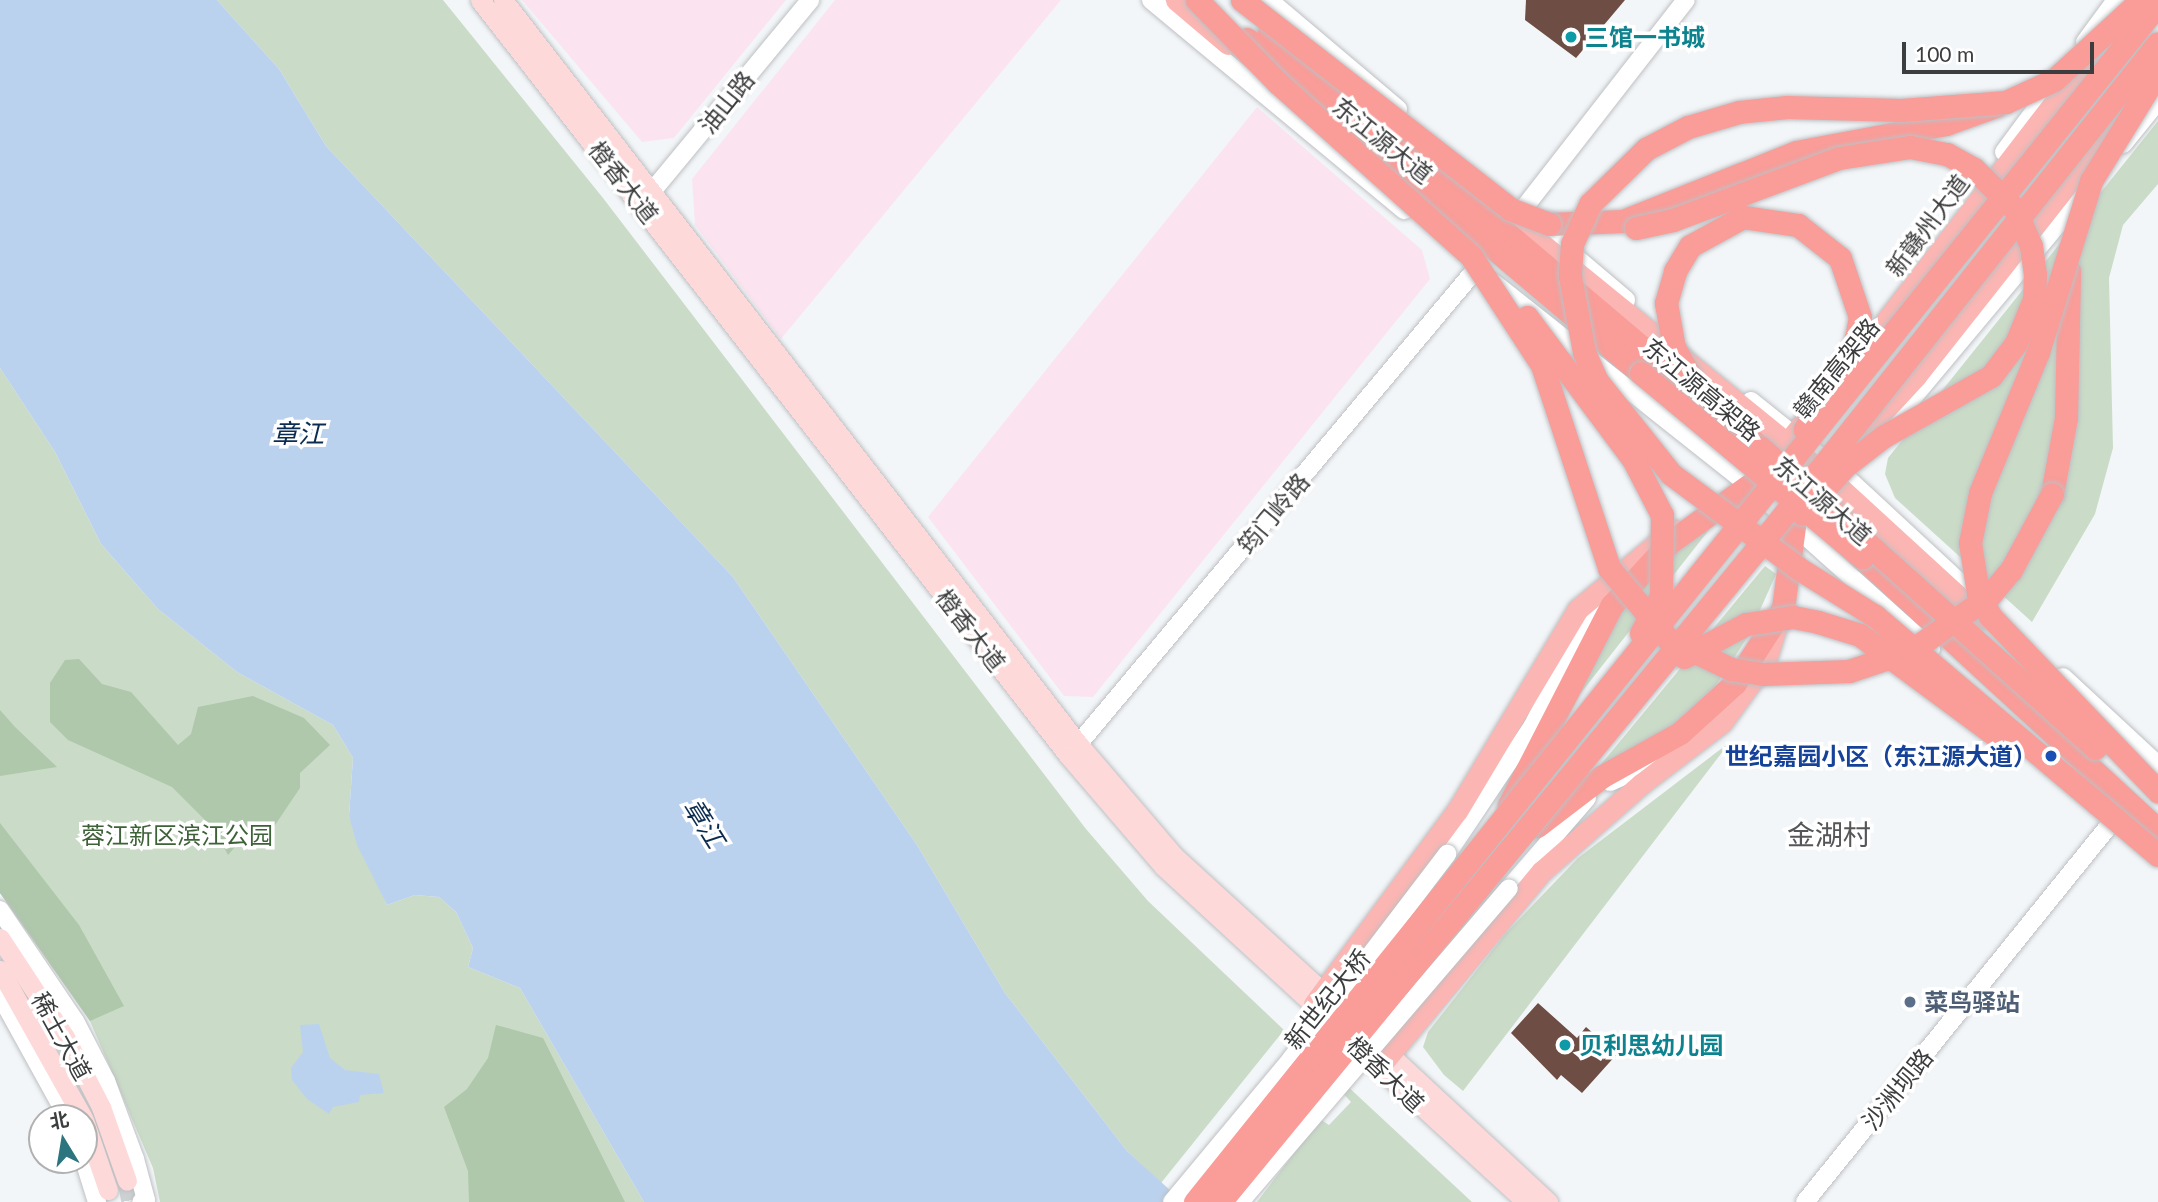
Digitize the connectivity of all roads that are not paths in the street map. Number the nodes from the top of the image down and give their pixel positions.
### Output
1 (480, 0) edge
2 (503, 0) edge
3 (810, 0) edge
4 (1151, 0) edge
5 (1176, 0) edge
6 (1197, 0) edge
7 (1203, 0) edge
8 (1233, 0) edge
9 (1242, 0) edge
10 (1257, 0) edge
11 (1269, 0) edge
12 (1686, 0) edge
13 (2133, 0) edge
14 (2141, 0) edge
15 (2111, 2) edge
16 (2158, 4) edge
17 (2158, 43) edge
18 (2158, 70) edge
19 (2158, 101) edge
20 (2006, 102) junction
21 (648, 197) junction
22 (1517, 216) junction
23 (1549, 224) junction
24 (2074, 238) junction
25 (1474, 262) junction
26 (1791, 438) junction
27 (1761, 448) junction
28 (1835, 473) junction
29 (1754, 482) junction
30 (1706, 508) junction
31 (1795, 518) junction
32 (1783, 608) junction
33 (1642, 651) junction
34 (1669, 654) junction
35 (1747, 693) junction
36 (1074, 750) junction
37 (2156, 772) edge
38 (2158, 808) edge
39 (2115, 817) junction
40 (1499, 828) junction
41 (2158, 830) edge
42 (2158, 845) edge
43 (1514, 848) junction
44 (2158, 855) edge
45 (2158, 862) edge
46 (0, 910) edge
47 (0, 938) edge
48 (0, 970) edge
49 (0, 995) edge
50 (1319, 998) junction
51 (1384, 1061) junction
52 (60, 1104) edge
53 (76, 1104) edge
54 (91, 1174) edge
55 (97, 1174) edge
56 (127, 1181) tunnel mouth
57 (102, 1196) edge
58 (141, 1202) edge
59 (1172, 1202) edge
60 (1195, 1202) edge
61 (1220, 1202) edge
62 (1240, 1202) edge
63 (1526, 1202) edge
64 (1548, 1202) edge
65 (1805, 1202) edge

1 - 21 main road, 橙香大道
2 - 21 main road, 橙香大道
3 - 21 street, 油山路
4 - 25 street
5 - 29 main road, 东江源大道
6 - 25 highway, bridge
7 - 41 highway, 东江源高架路, bridge
8 - 27 highway, 东江源高架路, bridge
9 - 23 highway, bridge
10 - 22 main road, 东江源大道
11 - 22 street
12 - 22 street
13 - 26 main road, 新赣州大道
14 - 20 highway, bridge
15 - 26 street
16 - 33 highway, 赣南高架路, bridge
17 - 34 highway, 赣南高架路, bridge
18 - 24 highway, bridge
18 - 28 main road
19 - 28 street
20 - 23 highway, bridge
20 - 39 highway, bridge
21 - 36 main road, 橙香大道
22 - 26 main road, 东江源大道
23 - 34 highway, bridge
24 - 25 highway, bridge
24 - 37 highway, bridge
25 - 29 street
25 - 36 street, 筠门岭路
25 - 40 highway, bridge
26 - 28 main road, 东江源大道
26 - 29 main road, 新赣州大道
27 - 33 highway, bridge
27 - 38 highway, 东江源高架路, bridge
28 - 31 main road
28 - 37 main road, 东江源大道
29 - 30 street
29 - 31 main road, 东江源大道
29 - 40 highway
30 - 50 main road
30 - 59 street, bridge
31 - 32 main road
31 - 39 main road, 东江源大道
32 - 35 main road
32 - 43 highway
33 - 40 highway, 赣南高架路, bridge
34 - 43 highway, 赣南高架路, bridge
35 - 51 main road
35 - 62 street, bridge
36 - 50 main road, 橙香大道
39 - 42 main road, 东江源大道
39 - 43 highway, bridge
39 - 44 highway, bridge
39 - 45 street
39 - 65 street, 沙洲坝路
40 - 60 highway, 新世纪大桥, bridge
43 - 61 highway, 新世纪大桥, bridge
46 - 58 street
47 - 56 main road, 稀土大道
48 - 53 main road, 稀土大道
49 - 52 street
50 - 51 main road, 橙香大道
51 - 63 main road, 橙香大道
51 - 64 main road, 橙香大道
54 - 57 street
55 - 57 main road, 稀土大道

